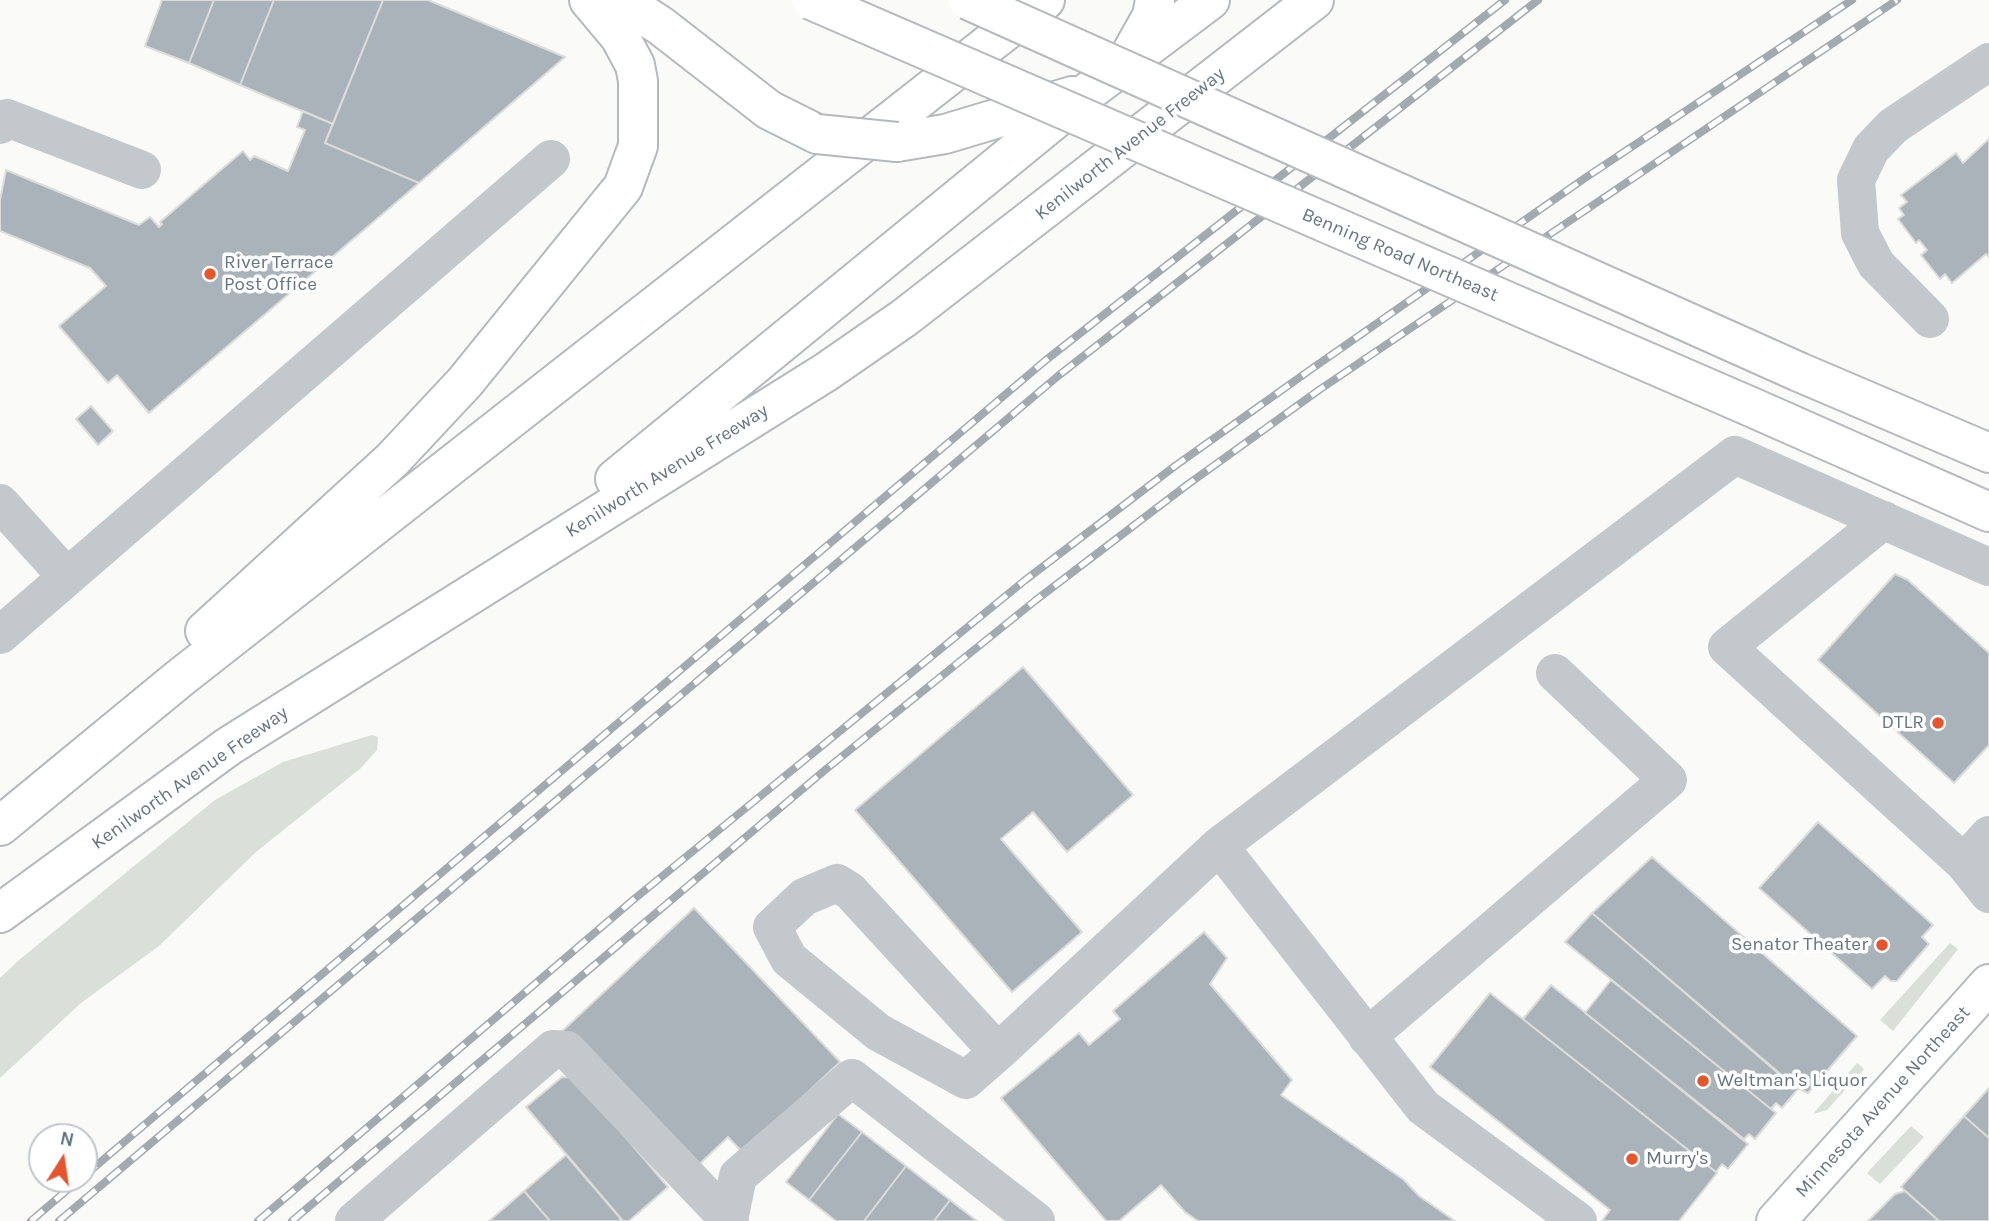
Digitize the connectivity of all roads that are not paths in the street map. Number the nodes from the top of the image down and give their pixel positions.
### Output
1 (589, 0) edge
2 (621, 0) edge
3 (811, 0) edge
4 (968, 0) edge
5 (1045, 0) edge
6 (1155, 0) edge
7 (1210, 0) edge
8 (1314, 0) edge
9 (1989, 62) edge
10 (1125, 65) junction
11 (1093, 88) junction
12 (0, 125) edge
13 (551, 159) dead end
14 (142, 170) dead end
15 (1930, 319) dead end
16 (1989, 453) edge
17 (0, 503) edge
18 (1989, 512) edge
19 (1884, 520) junction
20 (1989, 567) edge
21 (67, 577) junction
22 (463, 599) junction
23 (0, 635) edge
24 (1555, 673) dead end
25 (0, 825) edge
26 (1989, 835) edge
27 (1219, 846) junction
28 (1964, 863) junction
29 (1989, 894) edge
30 (0, 913) edge
31 (1989, 984) edge
32 (1367, 1037) junction
33 (998, 1052) junction
34 (354, 1221) edge
35 (729, 1221) edge
36 (1036, 1221) edge
37 (1578, 1221) edge
38 (1776, 1221) edge

1 - 25 main road
2 - 11 main road, bridge
3 - 18 main road, Benning Road Northeast, bridge
4 - 16 main road, bridge
5 - 25 main road
6 - 10 main road
7 - 10 main road
8 - 22 main road, Kenilworth Avenue Freeway
9 - 15 lane
10 - 11 main road
11 - 22 main road
12 - 14 lane
13 - 21 lane
17 - 21 lane
19 - 20 lane
19 - 27 lane
19 - 28 lane
21 - 23 lane
22 - 30 main road, Kenilworth Avenue Freeway
24 - 32 lane
26 - 28 lane
27 - 32 lane
27 - 33 lane
28 - 29 lane
31 - 38 main road, Minnesota Avenue Northeast
32 - 37 lane
33 - 33 lane
34 - 35 lane
35 - 36 lane

